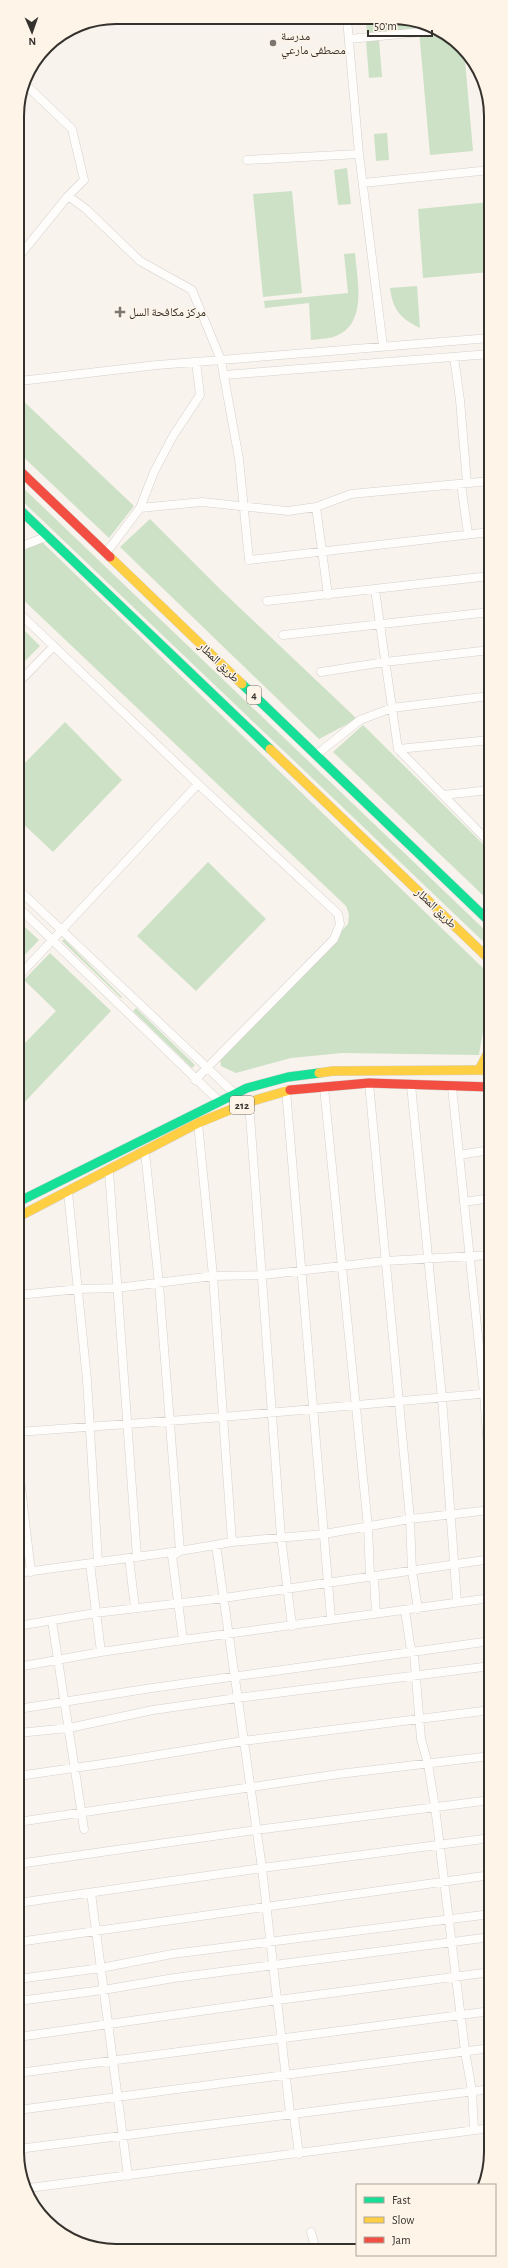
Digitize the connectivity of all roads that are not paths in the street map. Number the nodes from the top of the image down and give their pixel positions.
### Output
1 (348, 24) edge
2 (428, 31) edge
3 (349, 39) junction
4 (29, 87) edge
5 (359, 154) junction
6 (247, 160) dead end
7 (484, 171) edge
8 (363, 183) junction
9 (68, 196) junction
10 (24, 251) edge
11 (484, 338) edge
12 (382, 346) junction
13 (484, 354) edge
14 (454, 357) junction
15 (221, 360) junction
16 (196, 362) junction
17 (224, 375) junction
18 (24, 380) edge
19 (24, 475) edge
20 (484, 482) edge
21 (464, 484) junction
22 (242, 506) junction
23 (316, 507) junction
24 (140, 508) junction
25 (24, 514) edge
26 (484, 533) edge
27 (468, 534) junction
28 (48, 536) junction
29 (24, 545) edge
30 (106, 552) junction
31 (322, 552) junction
32 (484, 577) edge
33 (375, 590) junction
34 (328, 595) junction
35 (267, 601) dead end
36 (484, 613) edge
37 (24, 617) edge
38 (380, 625) junction
39 (283, 636) dead end
40 (54, 646) junction
41 (484, 651) edge
42 (384, 662) junction
43 (322, 672) dead end
44 (24, 677) edge
45 (484, 697) edge
46 (392, 708) junction
47 (484, 741) edge
48 (398, 749) junction
49 (316, 755) junction
50 (198, 784) junction
51 (484, 791) edge
52 (443, 795) junction
53 (484, 837) edge
54 (24, 895) edge
55 (24, 913) edge
56 (484, 916) edge
57 (63, 931) junction
58 (53, 941) junction
59 (484, 954) edge
60 (24, 972) edge
61 (484, 1060) edge
62 (207, 1068) junction
63 (479, 1070) junction
64 (484, 1070) edge
65 (195, 1080) junction
66 (369, 1083) junction
67 (411, 1085) junction
68 (324, 1087) junction
69 (452, 1087) junction
70 (484, 1087) edge
71 (286, 1090) junction
72 (234, 1093) junction
73 (218, 1101) junction
74 (249, 1102) junction
75 (198, 1123) junction
76 (484, 1151) edge
77 (145, 1152) junction
78 (459, 1155) junction
79 (109, 1170) junction
80 (68, 1192) junction
81 (24, 1199) edge
82 (484, 1199) edge
83 (464, 1202) junction
84 (24, 1214) edge
85 (484, 1255) edge
86 (469, 1256) junction
87 (428, 1258) junction
88 (385, 1261) junction
89 (343, 1266) junction
90 (300, 1270) junction
91 (264, 1275) junction
92 (213, 1276) junction
93 (159, 1284) junction
94 (117, 1288) junction
95 (79, 1289) junction
96 (24, 1294) edge
97 (484, 1364) edge
98 (484, 1393) edge
99 (442, 1398) junction
100 (400, 1401) junction
101 (356, 1405) junction
102 (314, 1408) junction
103 (272, 1412) junction
104 (223, 1417) junction
105 (170, 1421) junction
106 (126, 1423) junction
107 (90, 1427) junction
108 (24, 1432) edge
109 (484, 1511) edge
110 (24, 1513) edge
111 (450, 1515) junction
112 (410, 1519) junction
113 (368, 1527) junction
114 (324, 1534) junction
115 (281, 1537) junction
116 (232, 1542) junction
117 (216, 1545) junction
118 (180, 1551) junction
119 (133, 1558) junction
120 (484, 1560) edge
121 (94, 1563) junction
122 (456, 1565) junction
123 (412, 1571) junction
124 (31, 1572) junction
125 (24, 1573) edge
126 (370, 1575) junction
127 (329, 1582) junction
128 (287, 1588) junction
129 (224, 1598) junction
130 (484, 1599) edge
131 (457, 1602) junction
132 (180, 1603) junction
133 (135, 1608) junction
134 (418, 1609) junction
135 (405, 1610) junction
136 (95, 1613) junction
137 (376, 1614) junction
138 (331, 1618) junction
139 (52, 1621) junction
140 (24, 1625) edge
141 (292, 1626) junction
142 (228, 1634) junction
143 (183, 1640) junction
144 (484, 1642) edge
145 (412, 1651) junction
146 (101, 1652) junction
147 (59, 1661) junction
148 (24, 1666) edge
149 (484, 1667) edge
150 (416, 1674) junction
151 (234, 1677) junction
152 (237, 1698) junction
153 (66, 1702) junction
154 (24, 1708) edge
155 (484, 1711) edge
156 (420, 1719) junction
157 (69, 1728) junction
158 (24, 1732) edge
159 (243, 1741) junction
160 (484, 1757) edge
161 (428, 1764) junction
162 (75, 1768) junction
163 (24, 1775) edge
164 (249, 1788) junction
165 (484, 1801) edge
166 (435, 1807) junction
167 (82, 1813) junction
168 (24, 1821) edge
169 (84, 1829) dead end
170 (256, 1830) junction
171 (484, 1839) edge
172 (440, 1844) junction
173 (24, 1863) edge
174 (262, 1868) junction
175 (484, 1876) edge
176 (444, 1880) junction
177 (90, 1894) junction
178 (24, 1902) edge
179 (266, 1905) junction
180 (484, 1915) edge
181 (450, 1920) junction
182 (96, 1931) junction
183 (484, 1938) edge
184 (24, 1941) edge
185 (451, 1942) junction
186 (270, 1943) junction
187 (273, 1965) junction
188 (100, 1968) junction
189 (484, 1973) edge
190 (455, 1977) junction
191 (24, 1978) edge
192 (104, 1990) junction
193 (24, 2000) edge
194 (278, 2000) junction
195 (484, 2012) edge
196 (461, 2015) junction
197 (108, 2025) junction
198 (24, 2036) edge
199 (282, 2037) junction
200 (484, 2049) edge
201 (465, 2051) junction
202 (113, 2061) junction
203 (24, 2072) edge
204 (286, 2074) junction
205 (484, 2090) edge
206 (472, 2091) junction
207 (118, 2097) junction
208 (24, 2109) edge
209 (290, 2113) junction
210 (484, 2129) edge
211 (474, 2130) junction
212 (123, 2136) junction
213 (24, 2148) edge
214 (298, 2154) junction
215 (128, 2176) junction
216 (31, 2188) edge
217 (311, 2232) dead end
218 (314, 2244) edge

1 - 3 street
2 - 3 street
3 - 5 street
4 - 9 street
5 - 6 street
5 - 8 street
7 - 8 street
8 - 12 street
9 - 10 street
9 - 15 street
11 - 12 street
12 - 15 street
13 - 14 street
14 - 17 street
14 - 21 street
15 - 16 street
15 - 17 street
16 - 18 street
16 - 24 street
17 - 22 street
19 - 30 main road, طريق المطار / 4
20 - 21 street
21 - 23 street
21 - 27 street
22 - 23 street
22 - 24 street
22 - 31 street
23 - 31 street
24 - 30 street
25 - 28 main road, طريق المطار / 4
26 - 27 street
27 - 31 street
28 - 29 street
28 - 59 main road, طريق المطار / 4
30 - 49 main road, طريق المطار / 4
31 - 34 street
32 - 33 street
33 - 34 street
33 - 38 street
34 - 35 street
36 - 38 street
37 - 40 street
38 - 39 street
38 - 42 street
40 - 44 street
40 - 50 street
41 - 42 street
42 - 43 street
42 - 46 street
45 - 46 street
46 - 48 street
46 - 49 street
47 - 48 street
48 - 52 street
49 - 56 main road, طريق المطار / 4
50 - 57 street
50 - 62 street
51 - 52 street
52 - 53 street
54 - 57 street
55 - 58 street
57 - 58 street
57 - 62 street
58 - 60 street
58 - 65 street
61 - 63 main road
62 - 65 street
62 - 72 street
63 - 64 main road, 212
63 - 72 main road, 212
65 - 73 street
66 - 67 main road, 212
66 - 68 main road, 212
66 - 88 street
67 - 69 main road, 212
67 - 87 street
68 - 71 main road, 212
68 - 89 street
69 - 70 main road, 212
69 - 78 street
71 - 74 main road, 212
71 - 90 street
72 - 73 main road, 212
73 - 81 main road, 212
74 - 75 main road, 212
74 - 91 street
75 - 77 main road, 212
75 - 92 street
76 - 78 street
77 - 79 main road, 212
77 - 93 street
78 - 83 street
79 - 80 main road, 212
79 - 94 street
80 - 84 main road, 212
80 - 95 street
82 - 83 street
83 - 86 street
85 - 86 street
86 - 87 street
86 - 97 street
87 - 88 street
87 - 99 street
88 - 89 street
88 - 100 street
89 - 90 street
89 - 101 street
90 - 91 street
90 - 102 street
91 - 92 street
91 - 103 street
92 - 93 street
92 - 104 street
93 - 94 street
93 - 105 street
94 - 95 street
94 - 106 street
95 - 96 street
95 - 107 street
98 - 99 street
99 - 100 street
99 - 111 street
100 - 101 street
100 - 112 street
101 - 102 street
101 - 113 street
102 - 103 street
102 - 114 street
103 - 104 street
103 - 115 street
104 - 105 street
104 - 116 street
105 - 106 street
105 - 118 street
106 - 107 street
106 - 119 street
107 - 108 street
107 - 121 street
109 - 111 street
110 - 124 street
111 - 112 street
111 - 122 street
112 - 113 street
112 - 123 street
113 - 114 street
113 - 126 street
114 - 115 street
114 - 127 street
115 - 116 street
115 - 128 street
116 - 117 street
117 - 118 street
117 - 129 street
118 - 119 street
118 - 132 street
119 - 121 street
119 - 133 street
120 - 122 street
121 - 124 street
121 - 136 street
122 - 123 street
122 - 131 street
123 - 126 street
123 - 134 street
124 - 125 street
126 - 127 street
126 - 137 street
127 - 128 street
127 - 138 street
128 - 129 street
128 - 141 street
129 - 132 street
129 - 142 street
130 - 131 street
131 - 134 street
132 - 133 street
132 - 143 street
133 - 136 street
134 - 135 street
135 - 137 street
135 - 145 street
136 - 139 street
136 - 146 street
137 - 138 street
138 - 141 street
139 - 140 street
139 - 147 street
141 - 142 street
142 - 143 street
142 - 151 street
143 - 146 street
144 - 145 street
145 - 150 street
145 - 151 street
146 - 147 street
147 - 148 street
147 - 153 street
149 - 150 street
150 - 152 street
150 - 156 street
151 - 152 street
151 - 153 street
152 - 157 street
152 - 159 street
153 - 154 street
153 - 157 street
155 - 156 street
156 - 159 street
156 - 161 street
157 - 158 street
157 - 162 street
159 - 162 street
159 - 164 street
160 - 161 street
161 - 164 street
161 - 166 street
162 - 163 street
162 - 167 street
164 - 167 street
164 - 170 street
165 - 166 street
166 - 170 street
166 - 172 street
167 - 168 street
167 - 169 street
170 - 173 street
170 - 174 street
171 - 172 street
172 - 174 street
172 - 176 street
174 - 177 street
174 - 179 street
175 - 176 street
176 - 179 street
176 - 181 street
177 - 178 street
177 - 182 street
179 - 182 street
179 - 186 street
180 - 181 street
181 - 185 street
181 - 186 street
182 - 184 street
182 - 188 street
183 - 185 street
185 - 187 street
185 - 190 street
186 - 187 street
186 - 188 street
187 - 192 street
187 - 194 street
188 - 191 street
188 - 192 street
189 - 190 street
190 - 194 street
190 - 196 street
192 - 193 street
192 - 197 street
194 - 197 street
194 - 199 street
195 - 196 street
196 - 199 street
196 - 201 street
197 - 198 street
197 - 202 street
199 - 202 street
199 - 204 street
200 - 201 street
201 - 204 street
201 - 206 street
202 - 203 street
202 - 207 street
204 - 207 street
204 - 209 street
205 - 206 street
206 - 209 street
206 - 211 street
207 - 208 street
207 - 212 street
209 - 212 street
209 - 214 street
210 - 211 street
211 - 214 street
212 - 213 street
212 - 215 street
214 - 215 street
215 - 216 street
217 - 218 street

